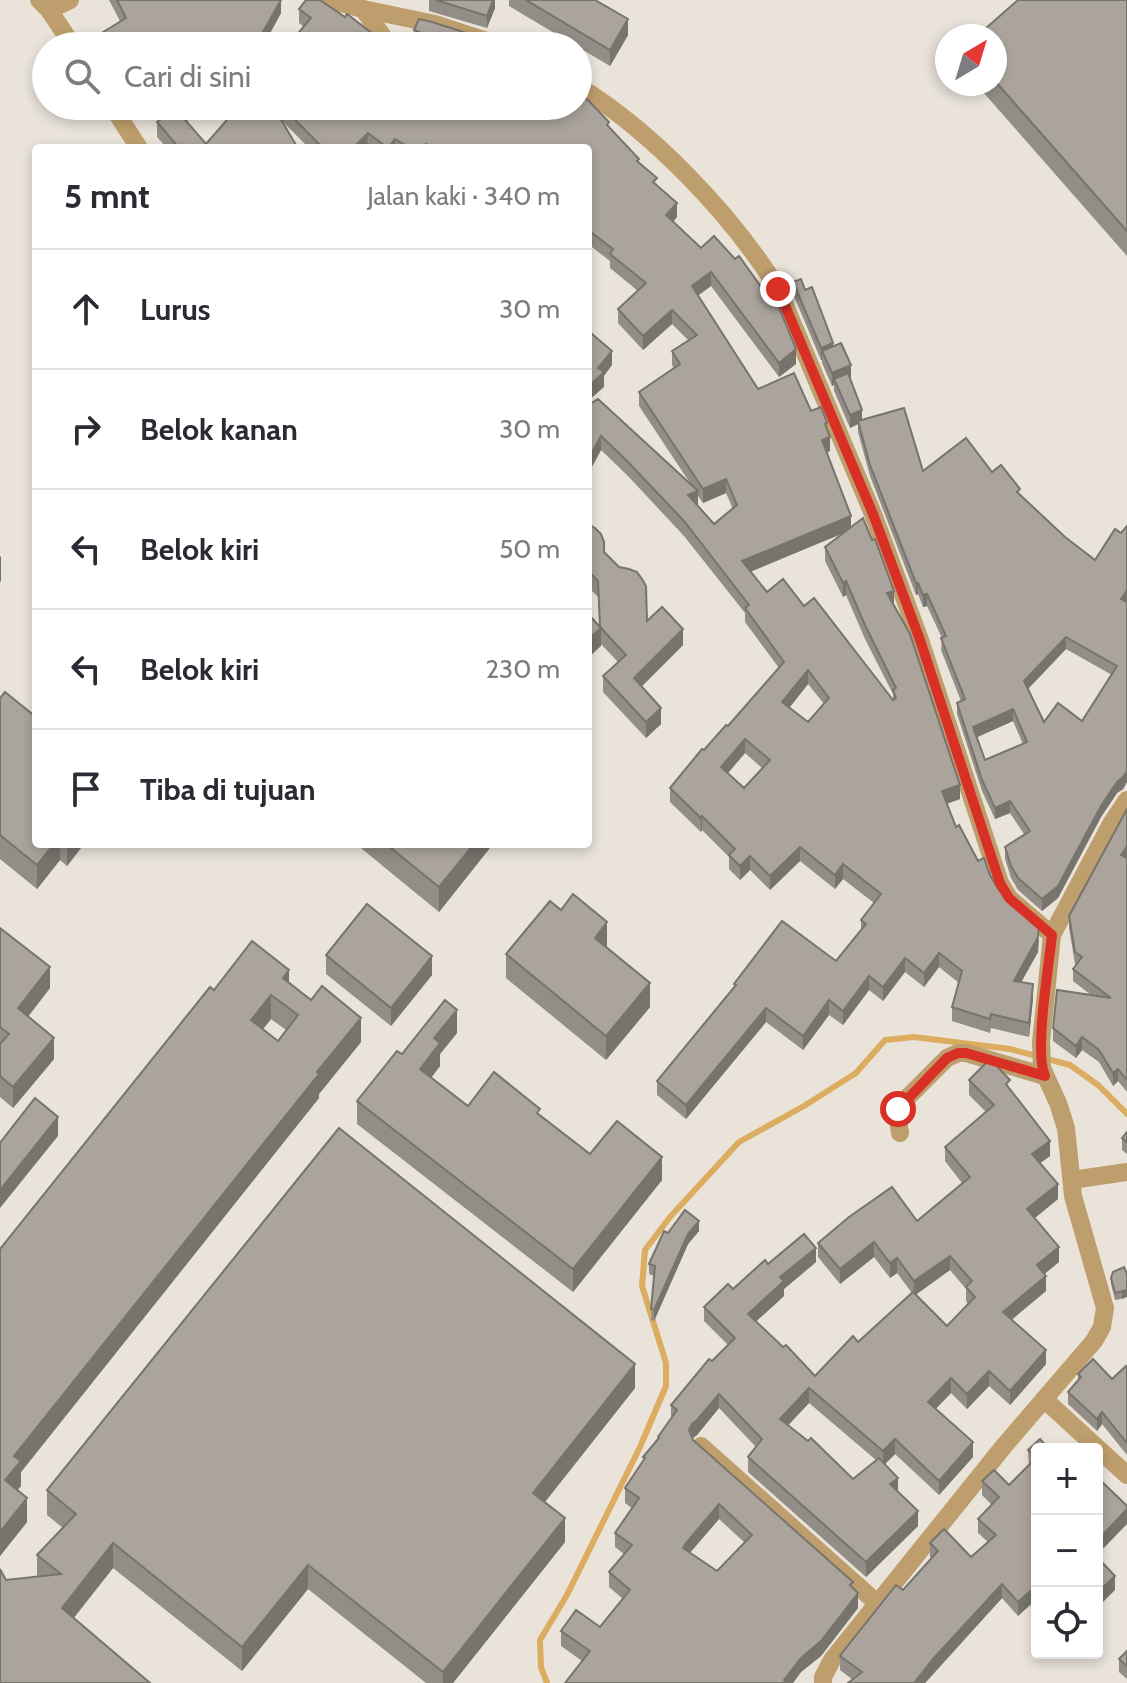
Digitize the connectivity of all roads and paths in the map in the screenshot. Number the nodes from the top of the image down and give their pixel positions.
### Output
1 (70, 0) edge
2 (330, 0) edge
3 (44, 5) edge
4 (358, 5) edge
5 (63, 32) edge
6 (380, 32) edge
7 (459, 32) edge
8 (592, 96) edge
9 (121, 120) edge
10 (136, 144) edge
11 (1127, 800) edge
12 (1111, 824) junction
13 (1127, 836) edge
14 (1052, 935) junction
15 (1043, 1072) junction
16 (900, 1133) dead end
17 (1127, 1172) edge
18 (1072, 1180) junction
19 (1044, 1399) junction
20 (701, 1446) edge
21 (1127, 1475) edge
22 (877, 1603) junction
23 (823, 1683) edge

1 - 3 street
2 - 4 street
3 - 5 street
4 - 6 street
4 - 7 street
8 - 14 street
9 - 10 street
11 - 12 street
12 - 13 street
12 - 14 street
14 - 15 street
15 - 16 street
15 - 18 street
17 - 18 street
18 - 19 street
19 - 21 street
19 - 22 street
20 - 22 street
22 - 23 street

